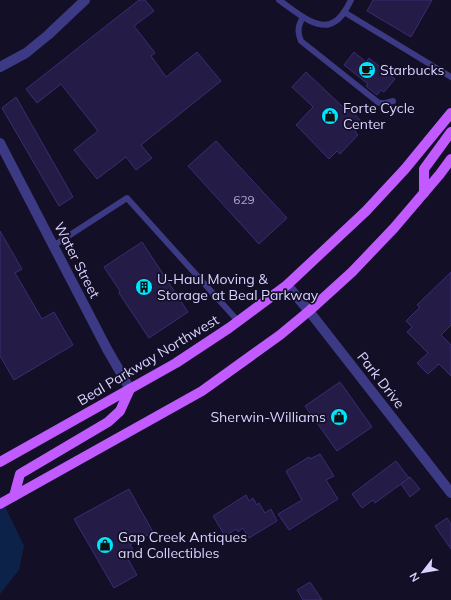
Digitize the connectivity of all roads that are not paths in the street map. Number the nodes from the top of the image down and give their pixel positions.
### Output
1 (85, 0) edge
2 (279, 0) edge
3 (351, 0) edge
4 (344, 12) junction
5 (303, 17) junction
6 (0, 67) edge
7 (451, 77) edge
8 (393, 101) dead end
9 (451, 113) edge
10 (451, 132) edge
11 (0, 143) edge
12 (451, 159) edge
13 (424, 193) junction
14 (53, 246) junction
15 (287, 285) junction
16 (310, 311) junction
17 (238, 321) junction
18 (130, 389) junction
19 (0, 462) edge
20 (451, 493) edge
21 (14, 496) junction
22 (0, 504) edge

1 - 6 street
2 - 5 lane
3 - 4 lane
4 - 5 lane
4 - 7 lane
5 - 8 lane
9 - 15 main road, Beal Parkway Northwest
10 - 13 main road
11 - 14 street, Water Street
12 - 13 main road
13 - 16 main road
14 - 17 lane
14 - 18 street, Water Street
15 - 16 street, Park Drive
15 - 17 main road, Beal Parkway Northwest
16 - 20 street, Park Drive
16 - 21 main road
17 - 18 main road, Beal Parkway Northwest
18 - 19 main road, Beal Parkway Northwest
18 - 21 main road
21 - 22 main road

